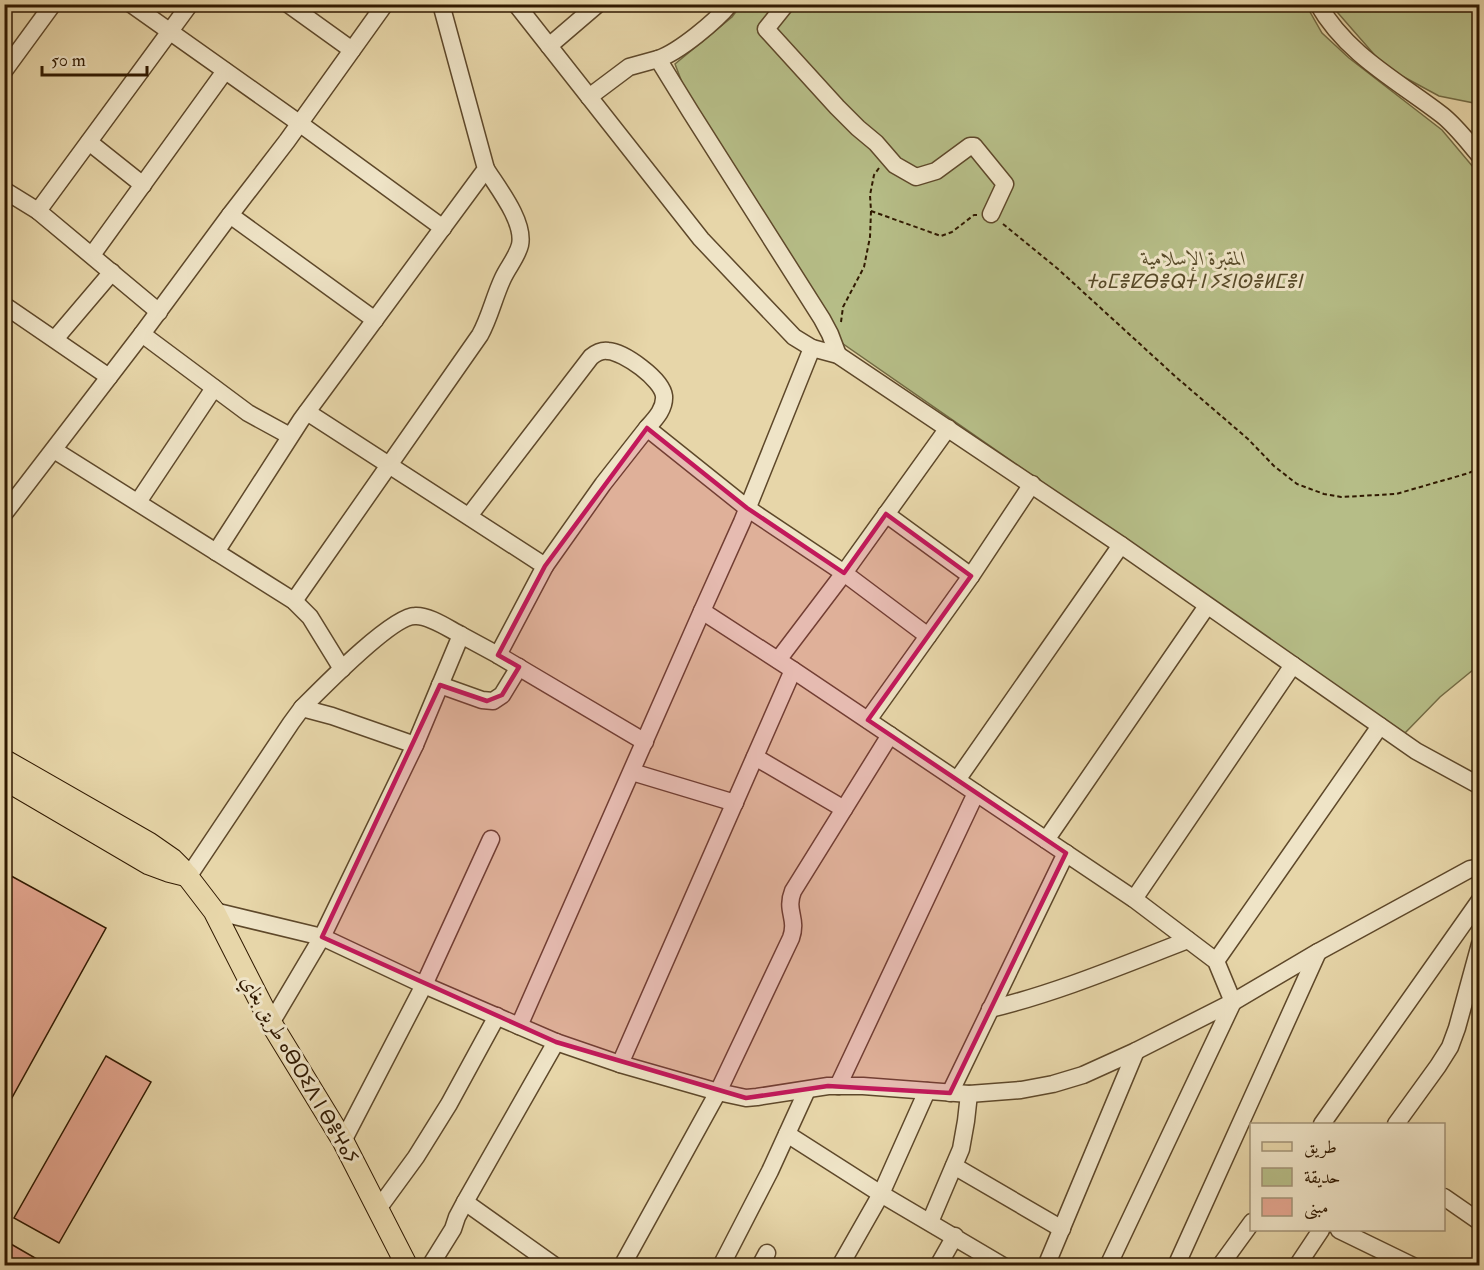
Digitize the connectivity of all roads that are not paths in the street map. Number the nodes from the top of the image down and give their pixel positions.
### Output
1 (53, 4) edge
2 (131, 4) edge
3 (190, 4) edge
4 (288, 4) edge
5 (385, 4) edge
6 (441, 4) edge
7 (516, 4) edge
8 (598, 4) edge
9 (730, 4) edge
10 (786, 4) edge
11 (1318, 4) edge
12 (170, 32) junction
13 (549, 46) junction
14 (352, 50) junction
15 (658, 59) junction
16 (4, 71) edge
17 (225, 71) junction
18 (589, 97) junction
19 (299, 123) junction
20 (89, 142) junction
21 (1479, 156) edge
22 (486, 169) junction
23 (143, 185) junction
24 (4, 190) edge
25 (38, 211) junction
26 (991, 214) road end
27 (230, 215) junction
28 (442, 228) junction
29 (92, 255) junction
30 (112, 272) junction
31 (4, 305) edge
32 (159, 312) junction
33 (375, 320) junction
34 (142, 334) junction
35 (55, 339) junction
36 (812, 348) junction
37 (838, 355) junction
38 (109, 377) junction
39 (214, 388) junction
40 (307, 412) junction
41 (647, 428) junction
42 (948, 428) junction
43 (290, 436) junction
44 (54, 450) junction
45 (389, 465) junction
46 (1032, 484) junction
47 (138, 502) junction
48 (747, 508) junction
49 (4, 514) edge
50 (886, 514) junction
51 (469, 516) junction
52 (1121, 545) junction
53 (216, 552) junction
54 (545, 566) junction
55 (844, 573) junction
56 (971, 576) junction
57 (294, 602) junction
58 (1207, 606) junction
59 (702, 611) junction
60 (461, 635) junction
61 (928, 636) junction
62 (498, 655) junction
63 (778, 660) junction
64 (1293, 665) junction
65 (519, 667) junction
66 (342, 669) junction
67 (793, 670) junction
68 (440, 685) junction
69 (302, 708) junction
70 (868, 720) junction
71 (1380, 726) junction
72 (890, 735) junction
73 (645, 742) junction
74 (415, 745) junction
75 (755, 757) junction
76 (4, 760) edge
77 (632, 772) junction
78 (4, 779) edge
79 (1475, 779) edge
80 (957, 780) junction
81 (976, 793) junction
82 (735, 803) junction
83 (844, 809) junction
84 (491, 838) dead end
85 (1046, 840) junction
86 (1065, 853) junction
87 (1479, 867) edge
88 (188, 877) junction
89 (1134, 899) junction
90 (1479, 900) edge
91 (214, 911) junction
92 (322, 937) junction
93 (1188, 940) junction
94 (1479, 944) edge
95 (1318, 952) junction
96 (1216, 962) junction
97 (424, 985) junction
98 (1233, 1002) junction
99 (990, 1009) junction
100 (497, 1016) junction
101 (271, 1023) junction
102 (519, 1026) junction
103 (556, 1042) junction
104 (1136, 1051) junction
105 (620, 1064) junction
106 (838, 1086) junction
107 (807, 1090) junction
108 (927, 1091) junction
109 (718, 1092) junction
110 (950, 1093) junction
111 (969, 1094) junction
112 (1323, 1123) edge
113 (1397, 1123) edge
114 (787, 1134) junction
115 (343, 1141) junction
116 (954, 1166) junction
117 (881, 1194) junction
118 (1445, 1198) edge
119 (465, 1202) junction
120 (378, 1209) junction
121 (457, 1217) junction
122 (930, 1222) junction
123 (1479, 1222) edge
124 (1250, 1223) edge
125 (1062, 1229) junction
126 (1320, 1231) edge
127 (1341, 1231) edge
128 (955, 1236) junction
129 (521, 1242) junction
130 (407, 1266) edge
131 (419, 1266) edge
132 (430, 1266) edge
133 (533, 1266) edge
134 (555, 1266) edge
135 (622, 1266) edge
136 (721, 1266) edge
137 (840, 1266) edge
138 (938, 1266) edge
139 (1003, 1266) edge
140 (1046, 1266) edge
141 (1108, 1266) edge
142 (1176, 1266) edge
143 (1220, 1266) edge
144 (1297, 1266) edge
145 (1413, 1266) edge

1 - 16 street
2 - 12 street
3 - 12 street
4 - 14 street
5 - 14 street
6 - 22 street
7 - 13 street
8 - 13 street
9 - 15 street
10 - 26 street
11 - 21 street
12 - 17 street
12 - 20 street
13 - 18 street
14 - 19 street
15 - 18 street
15 - 37 street
17 - 19 street
17 - 23 street
18 - 36 street
19 - 27 street
19 - 28 street
20 - 23 street
20 - 25 street
22 - 28 street
22 - 45 street
23 - 29 street
24 - 25 street
25 - 29 street
27 - 32 street
27 - 33 street
28 - 33 street
29 - 30 street
30 - 32 street
30 - 35 street
31 - 35 street
32 - 34 street
33 - 40 street
34 - 38 street
34 - 39 street
35 - 38 street
36 - 37 street
36 - 48 street
37 - 42 street
38 - 44 street
39 - 43 street
39 - 47 street
40 - 43 street
40 - 45 street
41 - 48 street
41 - 51 street
41 - 54 street
42 - 46 street
42 - 50 street
43 - 53 street
44 - 47 street
44 - 49 street
45 - 51 street
45 - 57 street
46 - 52 street
46 - 56 street
47 - 53 street
48 - 55 street
48 - 59 street
50 - 55 street
50 - 56 street
51 - 54 street
52 - 58 street
52 - 80 street
53 - 57 street
54 - 62 street
55 - 61 street
55 - 63 street
56 - 61 street
57 - 66 street
58 - 64 street
58 - 85 street
59 - 63 street
59 - 73 street
60 - 62 street
60 - 66 street
60 - 68 street
61 - 70 street
62 - 65 street
63 - 67 street
64 - 71 street
64 - 89 street
65 - 68 street
65 - 73 street
66 - 69 street
67 - 70 street
67 - 75 street
68 - 74 street
69 - 74 street
69 - 88 street
70 - 72 street
71 - 79 street
71 - 96 street
72 - 80 street
72 - 83 street
73 - 77 street
74 - 92 street
75 - 82 street
75 - 83 street
76 - 88 main road, طريق بغاي ⴰⴱⵔⵉⴷ ⵏ ⴱⴻⵖⴰⵢ
77 - 82 street
77 - 102 street
78 - 88 main road
80 - 81 street
81 - 85 street
81 - 106 street
82 - 105 street
83 - 109 street
84 - 97 street
85 - 86 street
86 - 89 street
86 - 99 street
87 - 95 street
88 - 91 main road, طريق بغاي ⴰⴱⵔⵉⴷ ⵏ ⴱⴻⵖⴰⵢ
89 - 93 street
90 - 112 street
91 - 92 street
91 - 101 main road, طريق بغاي ⴰⴱⵔⵉⴷ ⵏ ⴱⴻⵖⴰⵢ
92 - 97 street
92 - 101 street
93 - 96 street
93 - 99 street
94 - 113 street
95 - 98 street
95 - 142 street
96 - 98 street
97 - 100 street
97 - 115 street
98 - 104 street
98 - 141 street
99 - 110 street
100 - 102 street
100 - 120 street
101 - 115 main road, طريق بغاي ⴰⴱⵔⵉⴷ ⵏ ⴱⴻⵖⴰⵢ
102 - 103 street
103 - 105 street
103 - 119 street
104 - 111 street
104 - 125 street
105 - 109 street
106 - 107 street
106 - 108 street
107 - 109 street
107 - 114 street
108 - 110 street
108 - 117 street
109 - 135 street
110 - 111 street
111 - 116 street
114 - 117 street
114 - 136 street
115 - 120 main road, طريق بغاي ⴰⴱⵔⵉⴷ ⵏ ⴱⴻⵖⴰⵢ
116 - 122 street
116 - 125 street
117 - 122 street
117 - 137 street
118 - 123 street
119 - 121 street
119 - 129 street
120 - 130 main road, طريق بغاي ⴰⴱⵔⵉⴷ ⵏ ⴱⴻⵖⴰⵢ
121 - 131 street
121 - 132 street
122 - 128 street
124 - 143 street
125 - 140 street
126 - 144 street
127 - 145 street
128 - 138 street
128 - 139 street
129 - 133 street
129 - 134 street

